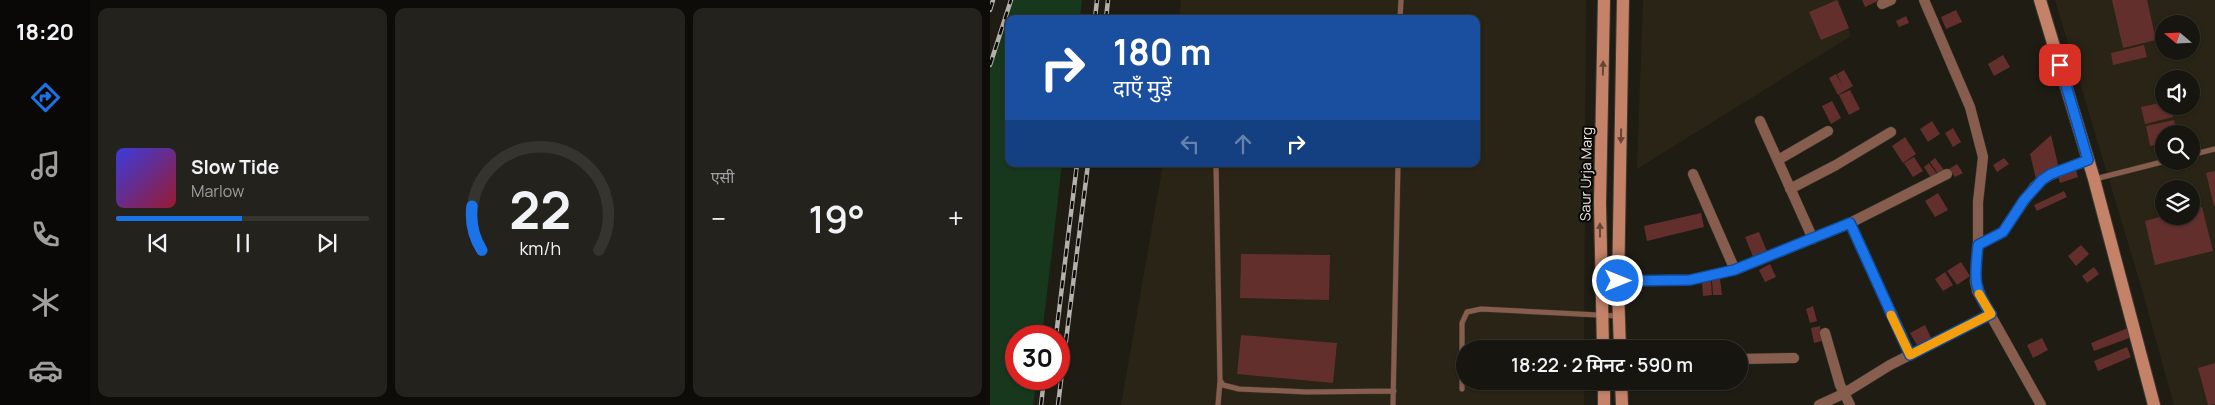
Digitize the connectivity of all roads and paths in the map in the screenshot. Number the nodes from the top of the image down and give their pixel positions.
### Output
1 (1401, 0) edge
2 (1604, 0) edge
3 (1623, 0) edge
4 (1924, 0) edge
5 (2040, 0) edge
6 (1400, 15) edge
7 (1760, 121) dead end
8 (1828, 131) dead end
9 (1891, 132) dead end
10 (2215, 149) edge
11 (2200, 153) edge
12 (1778, 160) junction
13 (2088, 160) junction
14 (2155, 164) edge
15 (1601, 166) junction
16 (1620, 166) junction
17 (1216, 167) edge
18 (1398, 167) edge
19 (1693, 174) dead end
20 (1947, 174) dead end
21 (2094, 179) junction
22 (1790, 189) junction
23 (1850, 223) junction
24 (1813, 239) junction
25 (1978, 245) junction
26 (1734, 270) junction
27 (1618, 281) junction
28 (1991, 314) junction
29 (1601, 316) junction
30 (1619, 316) junction
31 (1825, 333) dead end
32 (1462, 340) edge
33 (1602, 340) edge
34 (1620, 340) edge
35 (1910, 355) junction
36 (1794, 358) dead end
37 (1748, 359) edge
38 (1220, 380) junction
39 (1604, 390) edge
40 (1622, 390) edge
41 (1394, 391) junction
42 (1843, 394) junction
43 (1218, 405) edge
44 (1393, 405) edge
45 (1604, 405) edge
46 (1622, 405) edge
47 (1818, 405) edge
48 (1850, 405) edge
49 (2041, 405) edge
50 (2154, 405) edge

1 - 6 lane
15 -> 2 street, Saur Urja Marg
3 -> 16 street
4 - 25 street
5 - 13 street
7 - 12 street
8 - 12 street
9 - 22 street
10 - 11 lane
12 - 22 street
13 - 21 street
13 - 25 street
14 - 21 lane
15 - 16 street
29 -> 15 street, Saur Urja Marg
16 - 27 street
17 - 38 lane
18 - 41 lane
19 - 26 street
20 - 23 street
21 - 50 street
22 - 24 street
23 - 24 street
23 - 35 street
24 - 26 street
25 - 28 street
26 - 27 street
27 - 30 street
28 - 35 street
28 - 49 street
29 - 30 lane
29 - 32 lane
29 - 33 street, Saur Urja Marg
30 - 34 street
31 - 42 street
35 - 42 street
36 - 37 street
38 - 41 lane
38 - 43 lane
39 - 45 street
40 - 46 street
41 - 44 lane
42 - 47 street
42 - 48 street

